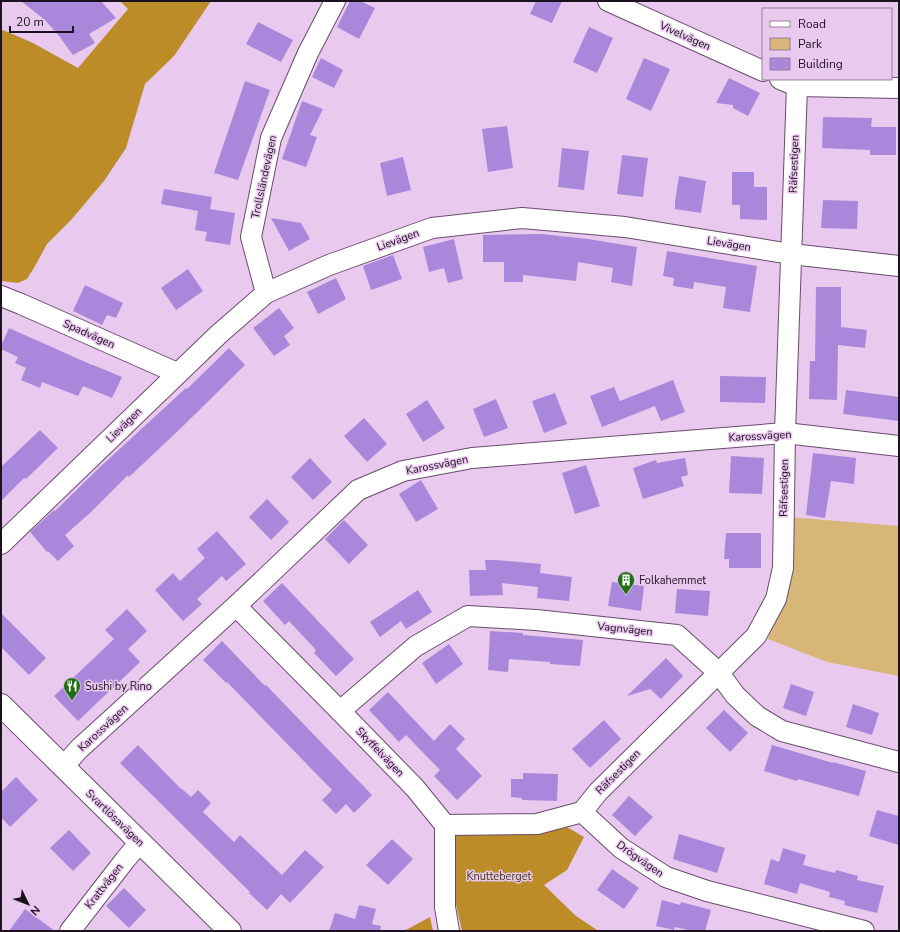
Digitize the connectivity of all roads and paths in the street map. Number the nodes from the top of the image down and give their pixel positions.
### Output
1 (335, 1) edge
2 (608, 1) edge
3 (762, 71) edge
4 (788, 83) edge
5 (899, 88) edge
6 (791, 254) junction
7 (899, 266) edge
8 (266, 293) junction
9 (1, 296) edge
10 (177, 374) junction
11 (785, 433) junction
12 (899, 446) edge
13 (1, 544) edge
14 (236, 606) junction
15 (719, 673) junction
16 (1, 705) edge
17 (340, 711) junction
18 (899, 762) edge
19 (63, 766) junction
20 (582, 812) junction
21 (445, 825) junction
22 (140, 842) junction
23 (70, 931) edge
24 (230, 931) edge
25 (449, 931) edge
26 (864, 931) edge

1 - 8 street, Trollsländevägen
2 - 3 street, Vivelvägen
4 - 5 street
4 - 6 street, Räfsestigen
6 - 7 street, Lievägen
6 - 8 street, Lievägen
6 - 11 street, Räfsestigen
8 - 10 street, Lievägen
9 - 10 street, Spadvägen
10 - 13 street, Lievägen
11 - 12 street, Karossvägen
11 - 14 street, Karossvägen
11 - 15 street, Räfsestigen
14 - 17 street, Skyffelvägen
14 - 19 street, Karossvägen
15 - 17 street, Vagnvägen
15 - 18 street, Vagnvägen
15 - 20 street, Räfsestigen
16 - 19 street, Svartlösavägen
17 - 21 street, Skyffelvägen
19 - 22 street, Svartlösavägen
20 - 21 street
20 - 26 street, Drögvägen
21 - 25 street
22 - 23 street, Krattvägen
22 - 24 street, Svartlösavägen

